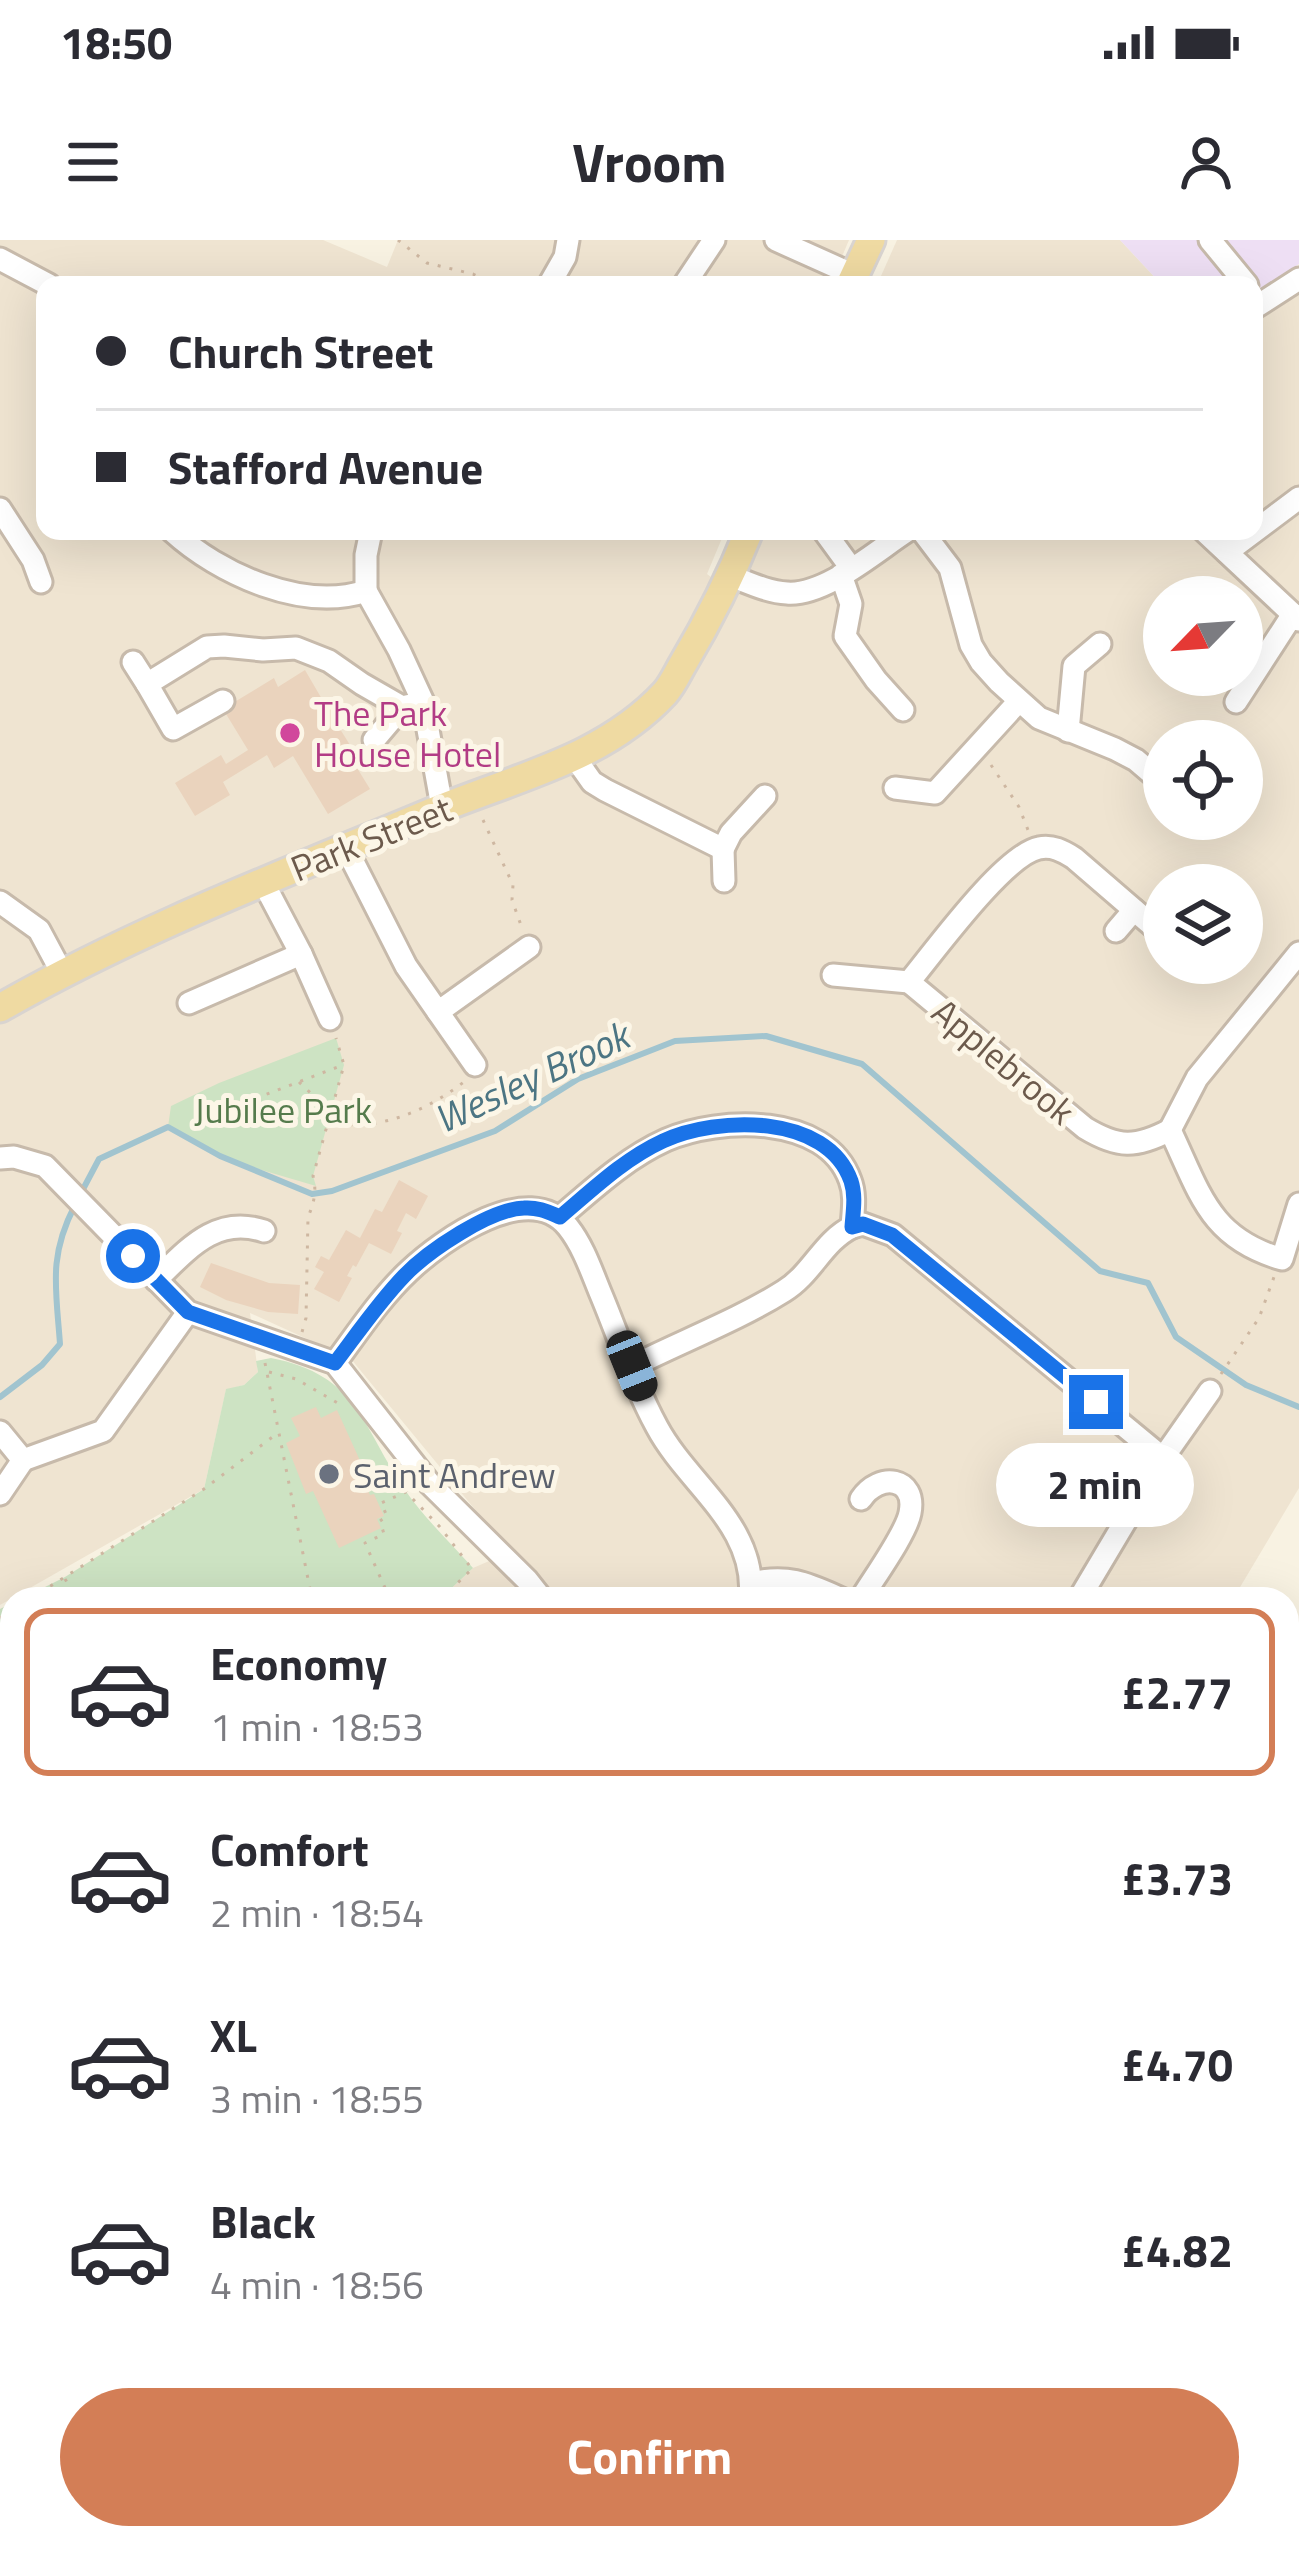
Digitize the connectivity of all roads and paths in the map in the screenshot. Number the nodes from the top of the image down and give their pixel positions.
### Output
1 (398, 240) edge
2 (568, 240) edge
3 (714, 240) edge
4 (776, 240) edge
5 (871, 240) edge
6 (1210, 240) edge
7 (0, 259) edge
8 (476, 276) edge
9 (554, 276) edge
10 (690, 276) edge
11 (844, 276) edge
12 (854, 276) edge
13 (1240, 276) edge
14 (36, 278) edge
15 (1299, 279) edge
16 (1263, 299) edge
17 (1299, 498) edge
18 (0, 509) edge
19 (1263, 525) edge
20 (184, 540) edge
21 (369, 540) edge
22 (745, 540) edge
23 (829, 540) edge
24 (894, 540) edge
25 (929, 540) edge
26 (1214, 540) edge
27 (1243, 540) edge
28 (1227, 552) junction
29 (846, 572) junction
30 (730, 576) junction
31 (41, 582) dead end
32 (366, 591) junction
33 (1296, 617) edge
34 (1100, 644) dead end
35 (134, 662) dead end
36 (147, 684) junction
37 (223, 701) dead end
38 (1019, 701) junction
39 (1236, 702) dead end
40 (412, 705) junction
41 (902, 710) dead end
42 (1068, 731) junction
43 (374, 740) dead end
44 (575, 758) junction
45 (986, 758) dead end
46 (1143, 766) edge
47 (895, 788) dead end
48 (473, 796) junction
49 (765, 796) dead end
50 (442, 807) junction
51 (346, 848) junction
52 (1035, 848) junction
53 (723, 849) junction
54 (724, 881) dead end
55 (263, 882) junction
56 (0, 902) edge
57 (1134, 910) junction
58 (1143, 918) edge
59 (1116, 931) dead end
60 (529, 947) joint
61 (1299, 952) edge
62 (301, 954) junction
63 (62, 973) junction
64 (833, 975) dead end
65 (909, 982) junction
66 (190, 1003) dead end
67 (0, 1008) edge
68 (438, 1012) junction
69 (329, 1019) joint
70 (344, 1065) junction
71 (476, 1065) joint
72 (299, 1082) junction
73 (233, 1107) dead end
74 (328, 1122) junction
75 (1170, 1130) junction
76 (0, 1158) edge
77 (1299, 1204) edge
78 (560, 1217) junction
79 (852, 1227) junction
80 (264, 1231) dead end
81 (1282, 1259) junction
82 (156, 1280) junction
83 (188, 1312) junction
84 (260, 1337) junction
85 (296, 1350) junction
86 (335, 1363) junction
87 (632, 1366) junction
88 (267, 1372) junction
89 (1214, 1385) joint
90 (344, 1408) dead end
91 (0, 1432) edge
92 (279, 1432) junction
93 (1163, 1457) junction
94 (23, 1460) junction
95 (300, 1481) dead end
96 (402, 1484) dead end
97 (290, 1486) junction
98 (406, 1492) junction
99 (0, 1494) edge
100 (861, 1499) dead end
101 (64, 1577) junction
102 (49, 1587) edge
103 (70, 1587) edge
104 (310, 1587) edge
105 (385, 1587) edge
106 (453, 1587) edge
107 (533, 1587) edge
108 (750, 1587) edge
109 (761, 1587) edge
110 (815, 1587) edge
111 (868, 1587) edge
112 (1085, 1587) edge

1 - 8 path
2 - 9 street
3 - 10 street
4 - 11 street
5 - 12 main road
6 - 13 street
7 - 14 street
15 - 16 street
17 - 19 street
18 - 31 street
20 - 32 street
21 - 32 street
22 - 30 main road
23 - 29 street
24 - 29 street
25 - 38 street
26 - 28 street
27 - 28 street
28 - 33 street
29 - 30 street
29 - 41 street
30 - 44 main road, Park Street
32 - 40 street
33 - 39 street
34 - 42 street
35 - 36 street
36 - 37 street
36 - 40 street
38 - 42 street
38 - 47 street
40 - 43 street
40 - 50 street
42 - 46 street
44 - 48 main road, Park Street
44 - 53 street
45 - 52 path
48 - 50 main road, Park Street
48 - 60 path
49 - 53 street
50 - 51 main road, Park Street
51 - 55 main road, Park Street
51 - 68 street
52 - 57 street
52 - 65 street, Applebrook
53 - 54 street
55 - 62 street, Park Street
55 - 63 main road, Park Street
56 - 63 street
57 - 58 street
57 - 59 street
60 - 68 street
61 - 75 street
62 - 66 street
62 - 69 street, Park Street
63 - 67 main road, Park Street
64 - 65 street, Applebrook
65 - 75 street, Applebrook
68 - 71 street
69 - 70 path
70 - 72 path
70 - 74 path
71 - 74 path
72 - 73 path
72 - 74 path
74 - 85 path
75 - 81 street
76 - 82 street
77 - 81 street
78 - 79 street
78 - 86 street
78 - 87 street
79 - 87 street
79 - 93 street
80 - 82 street
81 - 89 path
82 - 83 street
83 - 84 street
83 - 94 street
84 - 85 street
84 - 88 path
85 - 86 street
86 - 107 street
87 - 108 street
88 - 90 path
88 - 92 path
89 - 93 street
91 - 94 street
92 - 97 path
92 - 101 path
93 - 112 street
94 - 99 street
95 - 97 path
96 - 98 path
97 - 104 path
98 - 105 path
98 - 106 path
100 - 111 street
101 - 102 path
101 - 103 path
109 - 110 street

